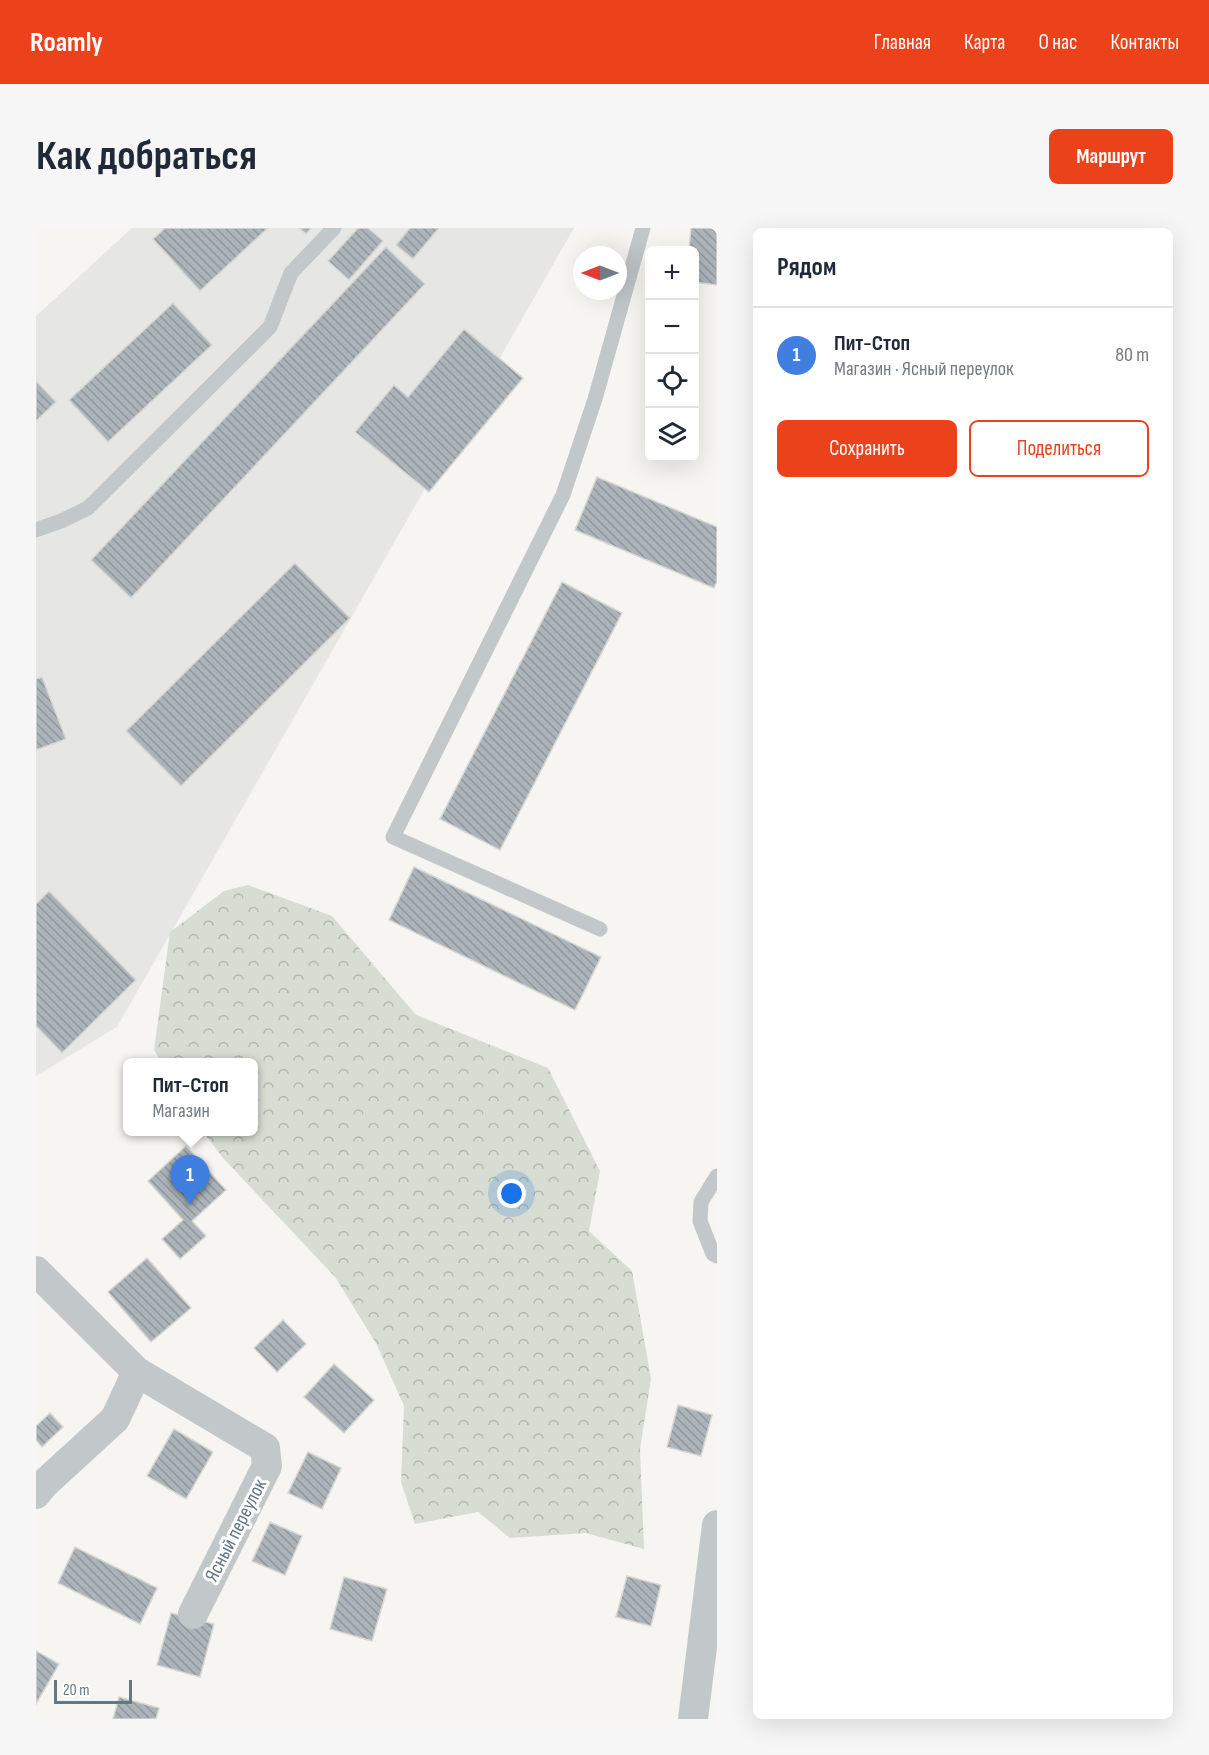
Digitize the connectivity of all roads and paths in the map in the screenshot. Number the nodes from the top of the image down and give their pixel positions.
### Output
1 (334, 228) edge
2 (643, 228) edge
3 (36, 530) edge
4 (600, 929) dead end
5 (717, 1176) edge
6 (717, 1256) edge
7 (36, 1271) edge
8 (137, 1372) junction
9 (36, 1494) edge
10 (717, 1525) edge
11 (193, 1614) dead end
12 (693, 1719) edge

1 - 3 lane
2 - 4 lane
5 - 6 lane
7 - 8 street
8 - 9 street
8 - 11 street, Ясный переулок
10 - 12 street

